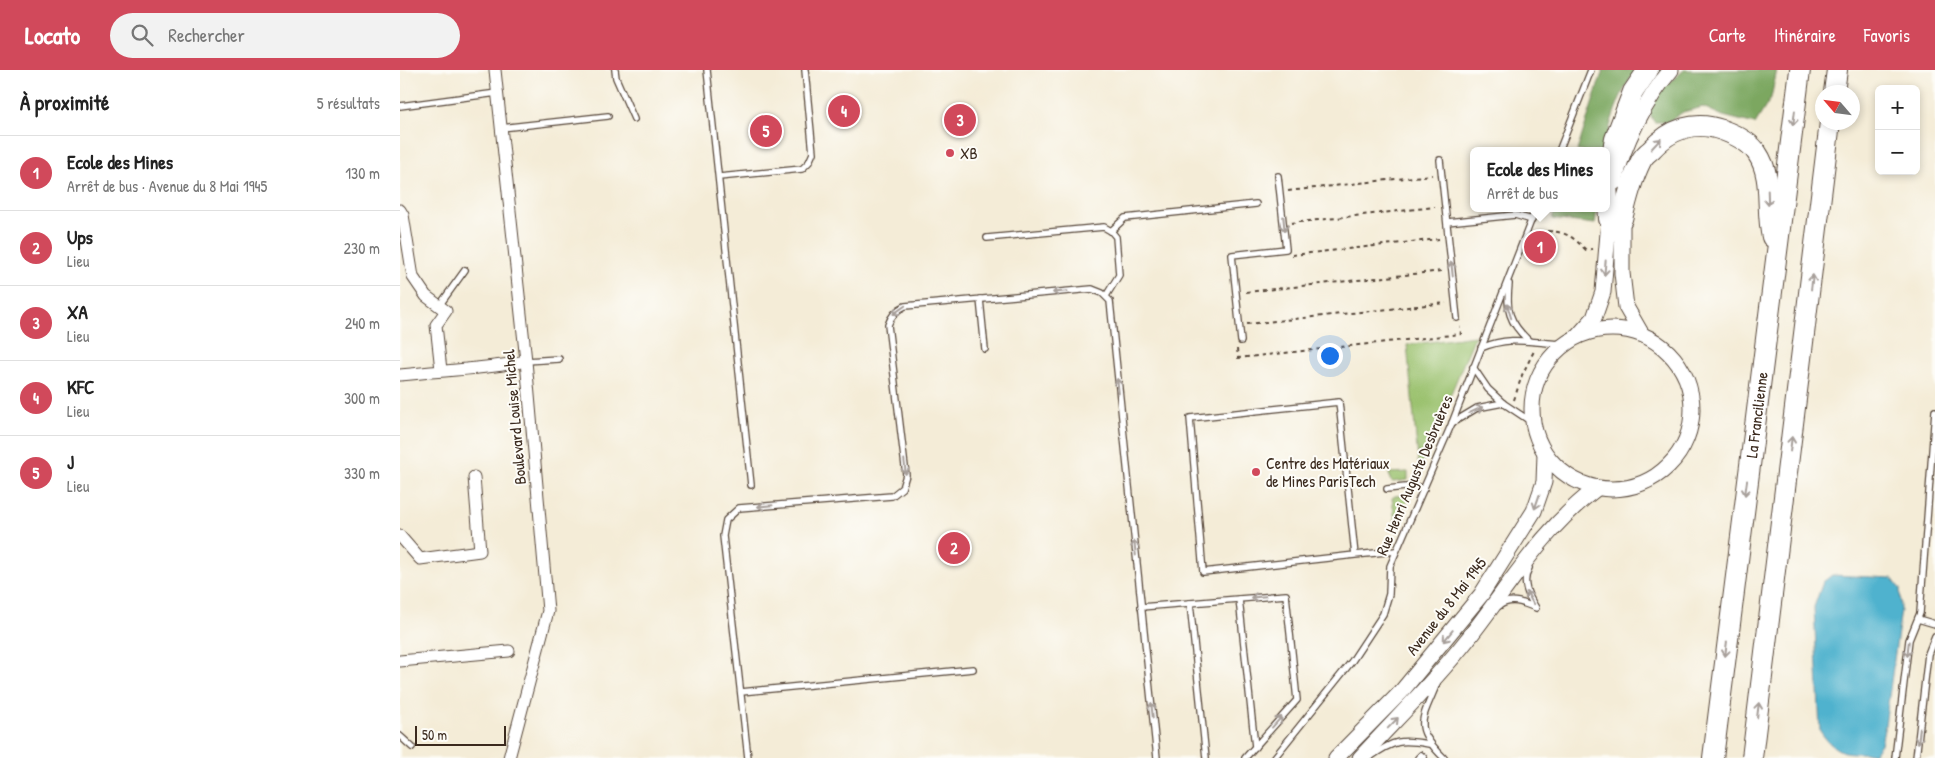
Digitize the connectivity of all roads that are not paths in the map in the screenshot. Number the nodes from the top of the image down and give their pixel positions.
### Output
1 (495, 70) edge
2 (615, 70) edge
3 (707, 70) edge
4 (805, 70) edge
5 (1591, 70) edge
6 (1648, 70) edge
7 (1671, 70) edge
8 (1682, 70) edge
9 (1800, 70) edge
10 (1837, 70) edge
11 (1835, 85) edge
12 (497, 93) junction
13 (400, 106) edge
14 (608, 116) dead end
15 (634, 119) dead end
16 (501, 128) junction
17 (1829, 130) edge
18 (1561, 147) edge
19 (1440, 160) dead end
20 (1610, 166) edge
21 (1278, 176) dead end
22 (719, 177) junction
23 (1610, 196) edge
24 (1256, 204) dead end
25 (400, 210) edge
26 (1535, 212) edge
27 (1615, 219) junction
28 (1532, 220) junction
29 (1447, 222) junction
30 (1111, 231) junction
31 (987, 238) dead end
32 (1777, 255) junction
33 (406, 270) edge
34 (465, 270) dead end
35 (1509, 277) junction
36 (1106, 296) junction
37 (980, 299) junction
38 (440, 306) junction
39 (1458, 318) road end
40 (1641, 334) junction
41 (1528, 340) junction
42 (1572, 340) junction
43 (1241, 341) dead end
44 (1481, 348) junction
45 (985, 349) dead end
46 (558, 360) dead end
47 (526, 361) junction
48 (1473, 367) junction
49 (441, 370) junction
50 (400, 375) edge
51 (1502, 403) junction
52 (1935, 410) edge
53 (1452, 422) junction
54 (1533, 423) junction
55 (1546, 454) junction
56 (474, 477) dead end
57 (751, 485) dead end
58 (1597, 488) junction
59 (1387, 489) dead end
60 (1424, 489) junction
61 (1547, 534) junction
62 (400, 536) edge
63 (1396, 551) junction
64 (1355, 555) junction
65 (1240, 599) junction
66 (1190, 603) junction
67 (1141, 607) junction
68 (1487, 614) junction
69 (1918, 619) junction
70 (1935, 624) edge
71 (1935, 636) edge
72 (509, 651) dead end
73 (400, 661) edge
74 (973, 669) dead end
75 (1440, 674) junction
76 (741, 692) junction
77 (400, 736) edge
78 (1429, 744) junction
79 (412, 747) dead end
80 (1255, 747) junction
81 (509, 758) edge
82 (748, 758) edge
83 (1157, 758) edge
84 (1206, 758) edge
85 (1245, 758) edge
86 (1274, 758) edge
87 (1336, 758) edge
88 (1360, 758) edge
89 (1368, 758) edge
90 (1418, 758) edge
91 (1424, 758) edge
92 (1444, 758) edge
93 (1713, 758) edge
94 (1752, 758) edge
95 (1896, 758) edge
96 (1916, 758) edge

1 - 12 street, Boulevard Louise Michel
2 - 15 lane
3 - 22 lane
4 - 22 lane
5 - 18 lane
6 - 20 highway
7 - 27 main road, Avenue du 8 Mai 1945
8 - 27 main road, Avenue du 8 Mai 1945
9 -> 32 highway, La Francilienne
10 - 11 highway
12 - 13 lane
12 - 16 street, Boulevard Louise Michel
14 - 16 lane
16 - 47 street, Boulevard Louise Michel
94 -> 17 highway
19 - 29 lane
21 -> 43 lane
22 - 57 lane
23 - 27 highway
24 - 30 lane
25 - 33 street
26 - 28 lane, Rue Henri Auguste Desbruères
27 -> 32 highway
27 - 40 main road, Avenue du 8 Mai 1945
27 -> 42 main road, Avenue du 8 Mai 1945
28 - 29 lane
28 - 35 lane, Rue Henri Auguste Desbruères
39 -> 29 lane
30 - 31 lane
30 - 36 lane
32 -> 93 highway, La Francilienne
33 - 38 street
34 - 38 lane
41 -> 35 lane
35 - 44 lane, Rue Henri Auguste Desbruères
36 -> 37 lane
67 -> 36 lane
37 - 45 lane
37 -> 76 lane
38 - 49 street
40 - 42 main road, Avenue du 8 Mai 1945
40 - 58 main road, Avenue du 8 Mai 1945
41 - 42 lane
41 - 44 lane
42 - 54 main road, Avenue du 8 Mai 1945
44 - 48 lane, Rue Henri Auguste Desbruères
46 - 47 lane
47 - 49 street
47 - 81 street, Boulevard Louise Michel
48 - 51 lane
48 - 53 lane, Rue Henri Auguste Desbruères
49 - 50 street
53 -> 51 lane
51 - 54 lane
52 - 69 lane
53 - 60 lane, Rue Henri Auguste Desbruères
54 - 55 main road, Avenue du 8 Mai 1945
55 - 58 main road, Avenue du 8 Mai 1945
55 -> 87 main road, Avenue du 8 Mai 1945
56 - 62 street
58 - 61 main road
59 - 60 lane
60 - 63 lane, Rue Henri Auguste Desbruères
61 - 68 main road
68 -> 61 lane
63 - 64 lane
63 - 86 lane, Rue Henri Auguste Desbruères
64 - 64 lane
65 - 66 lane
65 - 80 lane
80 -> 65 lane
66 - 67 lane
66 - 84 lane
83 -> 67 lane
68 - 75 main road
69 - 70 lane
69 -> 95 lane
71 -> 96 lane
72 - 73 street
74 - 76 lane
75 - 78 lane
88 -> 75 main road
76 - 82 lane
77 - 79 lane
78 - 89 lane
78 - 92 lane
80 - 85 lane
90 - 91 lane

